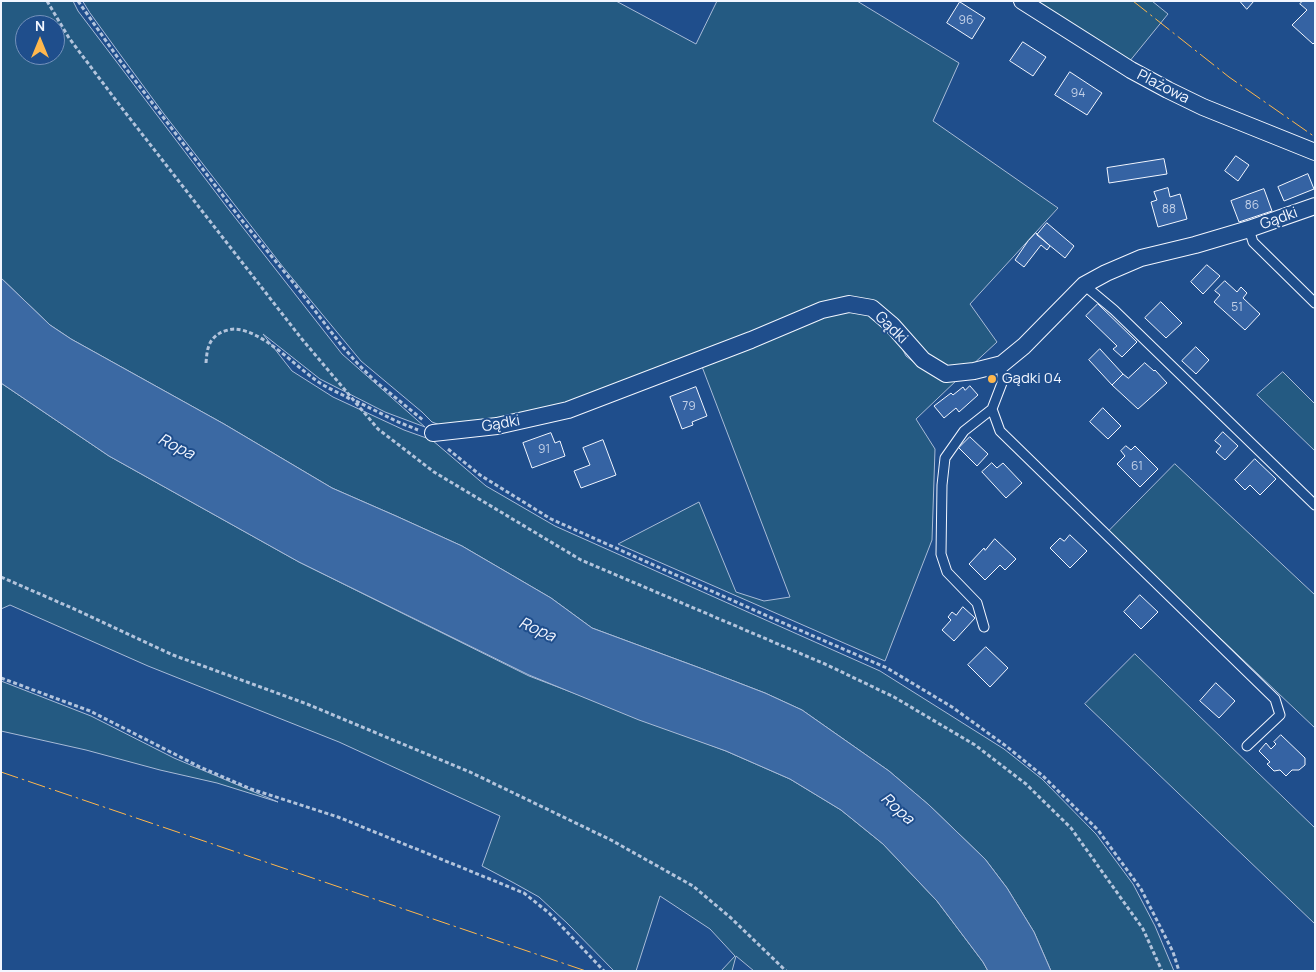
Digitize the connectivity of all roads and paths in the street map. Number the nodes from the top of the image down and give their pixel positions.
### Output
1 (47, 1) edge
2 (78, 1) edge
3 (1022, 1) edge
4 (1315, 152) edge
5 (1315, 206) edge
6 (1249, 229) junction
7 (1084, 285) junction
8 (1315, 303) edge
9 (206, 363) dead end
10 (1002, 364) junction
11 (353, 400) junction
12 (992, 409) junction
13 (434, 433) junction
14 (1315, 505) edge
15 (1, 578) edge
16 (984, 627) dead end
17 (1, 678) edge
18 (1247, 746) dead end
19 (604, 971) edge
20 (786, 971) edge
21 (1162, 971) edge
22 (1179, 971) edge

1 - 11 path
2 - 13 path
3 - 4 street, Plażowa
5 - 6 street, Gądki
6 - 7 street, Gądki
6 - 8 lane
7 - 10 street, Gądki
7 - 14 lane
9 - 11 path
10 - 12 lane
10 - 13 street, Gądki
11 - 13 path
11 - 21 path
12 - 16 lane
12 - 18 lane
13 - 22 path
15 - 20 path
17 - 19 path

